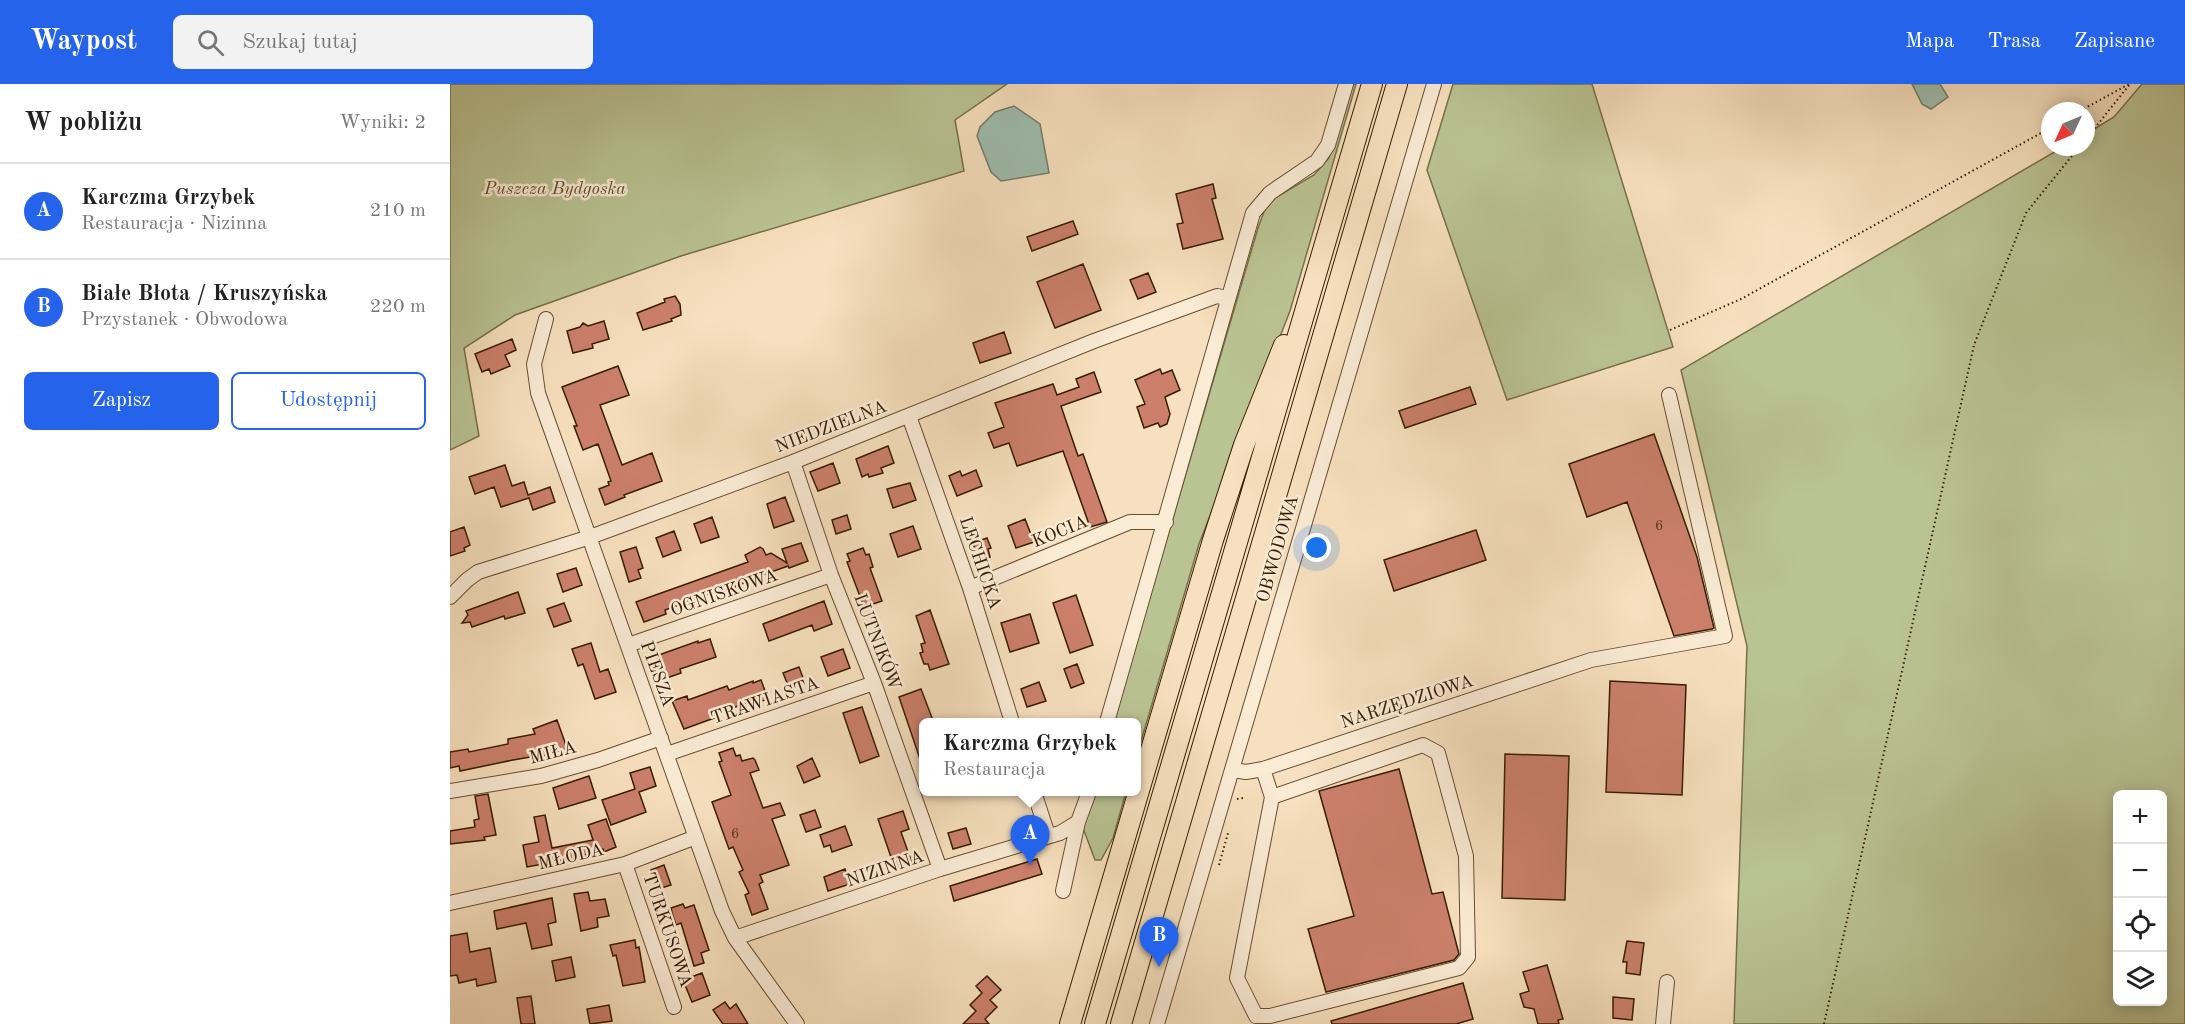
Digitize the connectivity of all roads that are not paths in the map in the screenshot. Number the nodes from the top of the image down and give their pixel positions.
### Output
1 (1346, 84) edge
2 (1372, 84) edge
3 (1397, 84) edge
4 (1434, 84) edge
5 (1311, 288) junction
6 (1228, 298) junction
7 (546, 319) dead end
8 (1669, 395) dead end
9 (909, 416) junction
10 (793, 462) junction
11 (1166, 522) junction
12 (590, 537) junction
13 (831, 575) junction
14 (970, 588) junction
15 (450, 597) edge
16 (628, 645) junction
17 (874, 683) junction
18 (1010, 718) edge
19 (1108, 718) edge
20 (661, 738) junction
21 (667, 754) junction
22 (1263, 769) junction
23 (1233, 770) junction
24 (1141, 784) edge
25 (450, 791) edge
26 (1035, 796) edge
27 (1088, 796) edge
28 (1138, 796) edge
29 (1272, 797) junction
30 (1078, 822) junction
31 (1047, 836) junction
32 (696, 837) junction
33 (625, 864) junction
34 (940, 869) junction
35 (1063, 891) dead end
36 (450, 903) edge
37 (735, 938) junction
38 (1667, 982) dead end
39 (674, 1007) dead end
40 (797, 1024) edge
41 (1070, 1024) edge
42 (1095, 1024) edge
43 (1121, 1024) edge
44 (1157, 1024) edge
45 (1663, 1024) edge

1 - 6 street
2 - 5 highway
3 - 43 highway
4 - 23 street, OBWODOWA
5 - 24 highway
5 - 42 highway
6 - 9 street, NIEDZIELNA
6 - 11 street
7 - 12 street, PIESZA
8 - 22 street, NARZĘDZIOWA
9 - 10 street, NIEDZIELNA
9 - 14 street, LECHICKA
10 - 12 street, NIEDZIELNA
10 - 13 street, LUTNIKÓW
11 - 14 street, KOCIA
11 - 19 street
12 - 15 street, NIEDZIELNA
12 - 16 street, PIESZA
13 - 16 street, OGNISKOWA
13 - 17 street, LUTNIKÓW
14 - 18 street, LECHICKA
16 - 20 street, PIESZA
17 - 21 street, TRAWIASTA
17 - 34 street, LUTNIKÓW
20 - 21 street, PIESZA
20 - 25 street, MIŁA
21 - 32 street, PIESZA
22 - 23 street, NARZĘDZIOWA
22 - 29 street
23 - 44 street, OBWODOWA
26 - 31 street
27 - 30 street
28 - 41 highway
29 - 29 street
30 - 31 street, NIZINNA
30 - 35 street
31 - 34 street, NIZINNA
32 - 33 street, MŁODA
32 - 37 street, PIESZA
33 - 36 street, MŁODA
33 - 39 street, TURKUSOWA
34 - 37 street, NIZINNA
37 - 40 street, PIESZA
38 - 45 street

